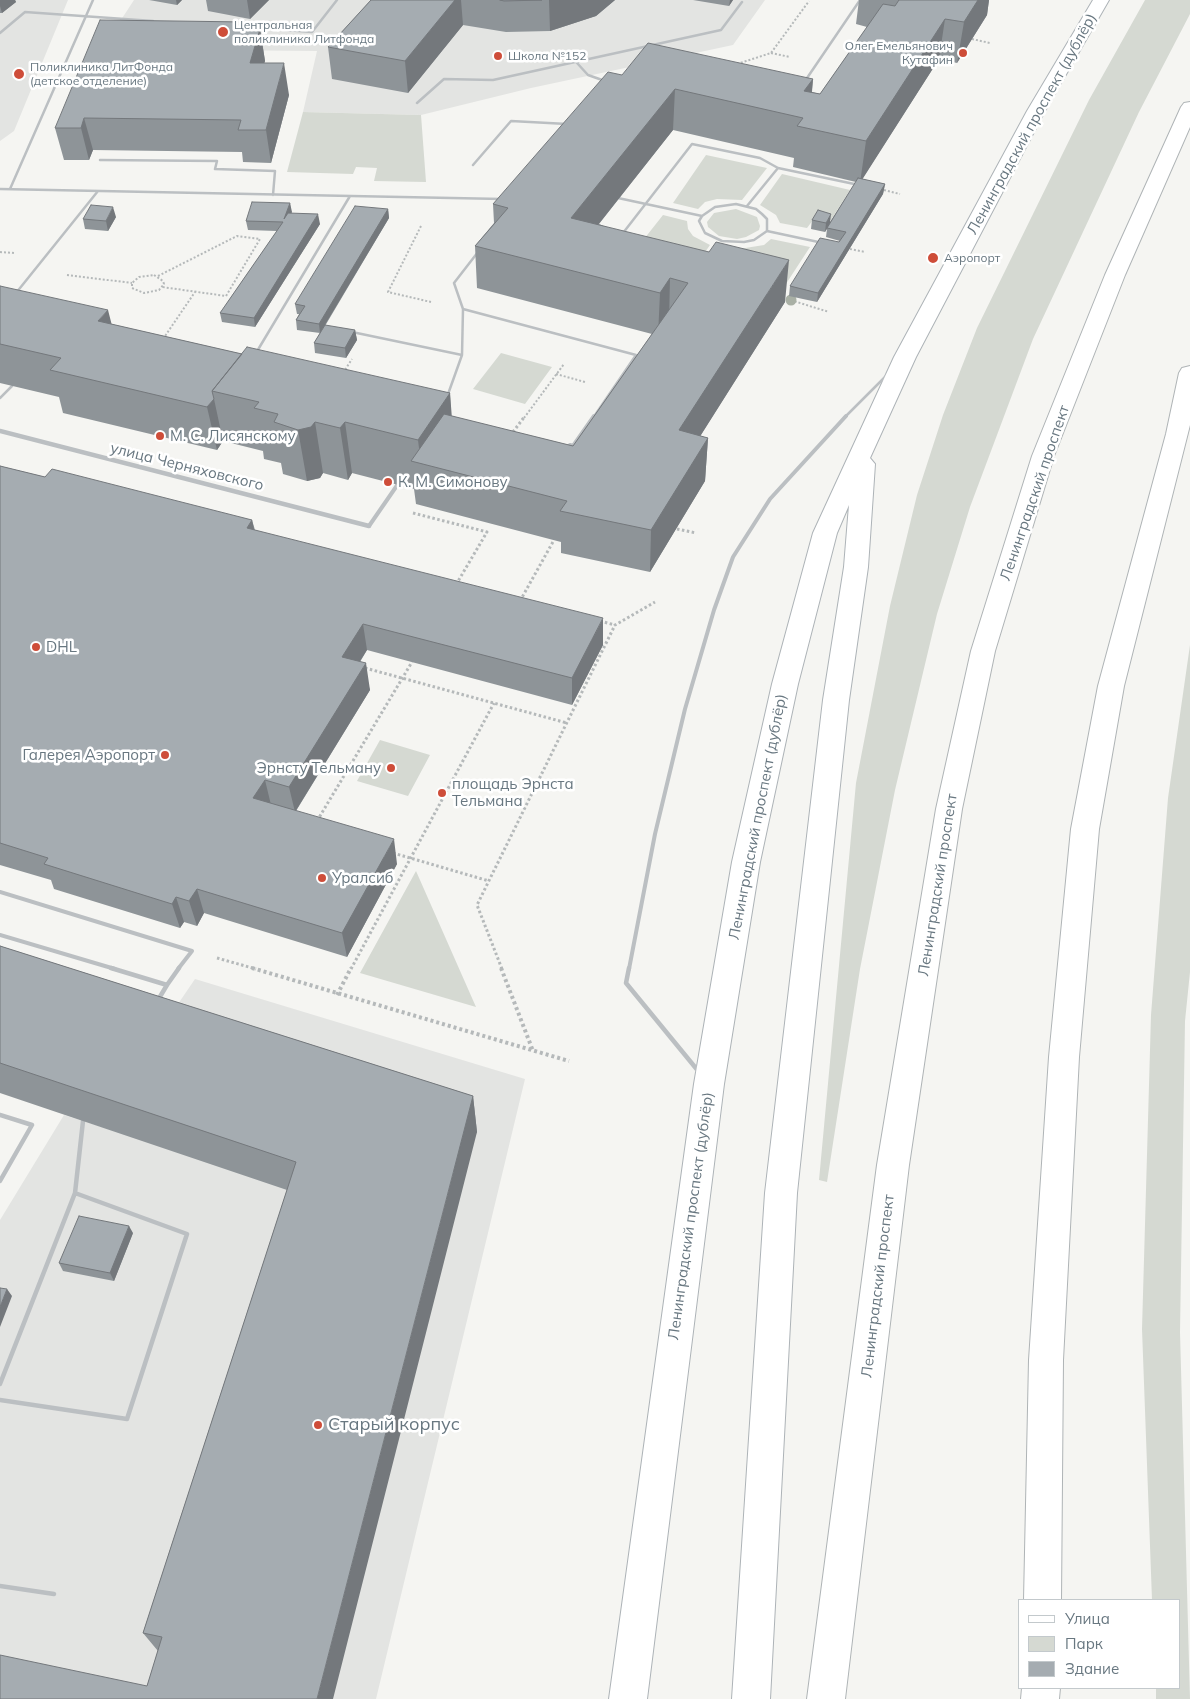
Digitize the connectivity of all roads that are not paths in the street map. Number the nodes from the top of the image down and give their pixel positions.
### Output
1 (93, 0) edge
2 (338, 0) edge
3 (860, 0) edge
4 (1101, 0) edge
5 (742, 2) dead end
6 (85, 17) junction
7 (157, 21) edge
8 (234, 26) edge
9 (0, 33) edge
10 (577, 63) junction
11 (804, 83) edge
12 (612, 84) edge
13 (418, 103) dead end
14 (1190, 107) edge
15 (568, 124) edge
16 (130, 153) edge
17 (219, 154) edge
18 (100, 160) dead end
19 (128, 160) junction
20 (217, 161) junction
21 (473, 165) dead end
22 (778, 168) junction
23 (859, 185) edge
24 (0, 189) edge
25 (10, 189) junction
26 (98, 191) junction
27 (273, 195) junction
28 (350, 196) junction
29 (618, 198) edge
30 (508, 200) edge
31 (646, 204) junction
32 (747, 206) junction
33 (702, 216) junction
34 (767, 230) junction
35 (622, 235) edge
36 (722, 241) junction
37 (822, 243) edge
38 (482, 245) edge
39 (717, 248) edge
40 (11, 300) edge
41 (463, 309) junction
42 (349, 332) edge
43 (254, 355) edge
44 (462, 355) junction
45 (905, 357) junction
46 (1190, 373) edge
47 (12, 386) edge
48 (0, 398) edge
49 (444, 406) edge
50 (1190, 408) edge
51 (0, 431) edge
52 (513, 432) edge
53 (1176, 434) junction
54 (865, 448) junction
55 (398, 484) edge
56 (369, 526) joint
57 (0, 892) edge
58 (0, 935) edge
59 (167, 985) junction
60 (152, 1008) edge
61 (709, 1084) junction
62 (0, 1115) edge
63 (83, 1121) edge
64 (0, 1181) edge
65 (75, 1193) junction
66 (0, 1384) edge
67 (0, 1400) edge
68 (0, 1586) edge
69 (54, 1594) dead end
70 (1042, 1599) edge
71 (628, 1699) edge
72 (751, 1699) edge
73 (826, 1699) edge

1 - 6 lane
2 - 8 lane
3 - 11 lane
4 - 45 main road, Ленинградский проспект (дублёр)
5 - 10 lane
6 - 7 lane
6 - 9 lane
6 - 25 lane
10 - 12 lane
10 - 13 lane
14 - 73 main road, Ленинградский проспект
15 - 21 lane
16 - 19 lane
17 - 20 lane
18 - 19 lane
19 - 20 lane
20 - 27 lane
22 - 23 lane
22 - 31 lane
22 - 32 lane
24 - 25 lane
25 - 26 lane
26 - 27 lane
26 - 40 lane
27 - 28 lane
28 - 30 lane
28 - 43 lane
29 - 31 lane
31 - 33 lane
31 - 35 lane
32 - 33 lane
32 - 34 lane
33 - 36 lane
34 - 36 lane
34 - 37 lane
36 - 39 lane
38 - 41 lane
41 - 44 lane
41 - 52 lane
42 - 44 lane
44 - 49 lane
45 - 54 main road, Ленинградский проспект (дублёр)
45 - 61 lane
46 - 53 main road
47 - 48 lane
50 - 53 main road
51 - 56 street, улица Черняховского
53 - 70 main road
54 - 61 main road, Ленинградский проспект (дублёр)
54 - 72 main road
55 - 56 lane
57 - 59 lane
58 - 59 lane
59 - 60 lane
61 - 71 main road, Ленинградский проспект (дублёр)
62 - 64 lane
63 - 65 lane
65 - 66 lane
65 - 67 lane
68 - 69 lane

